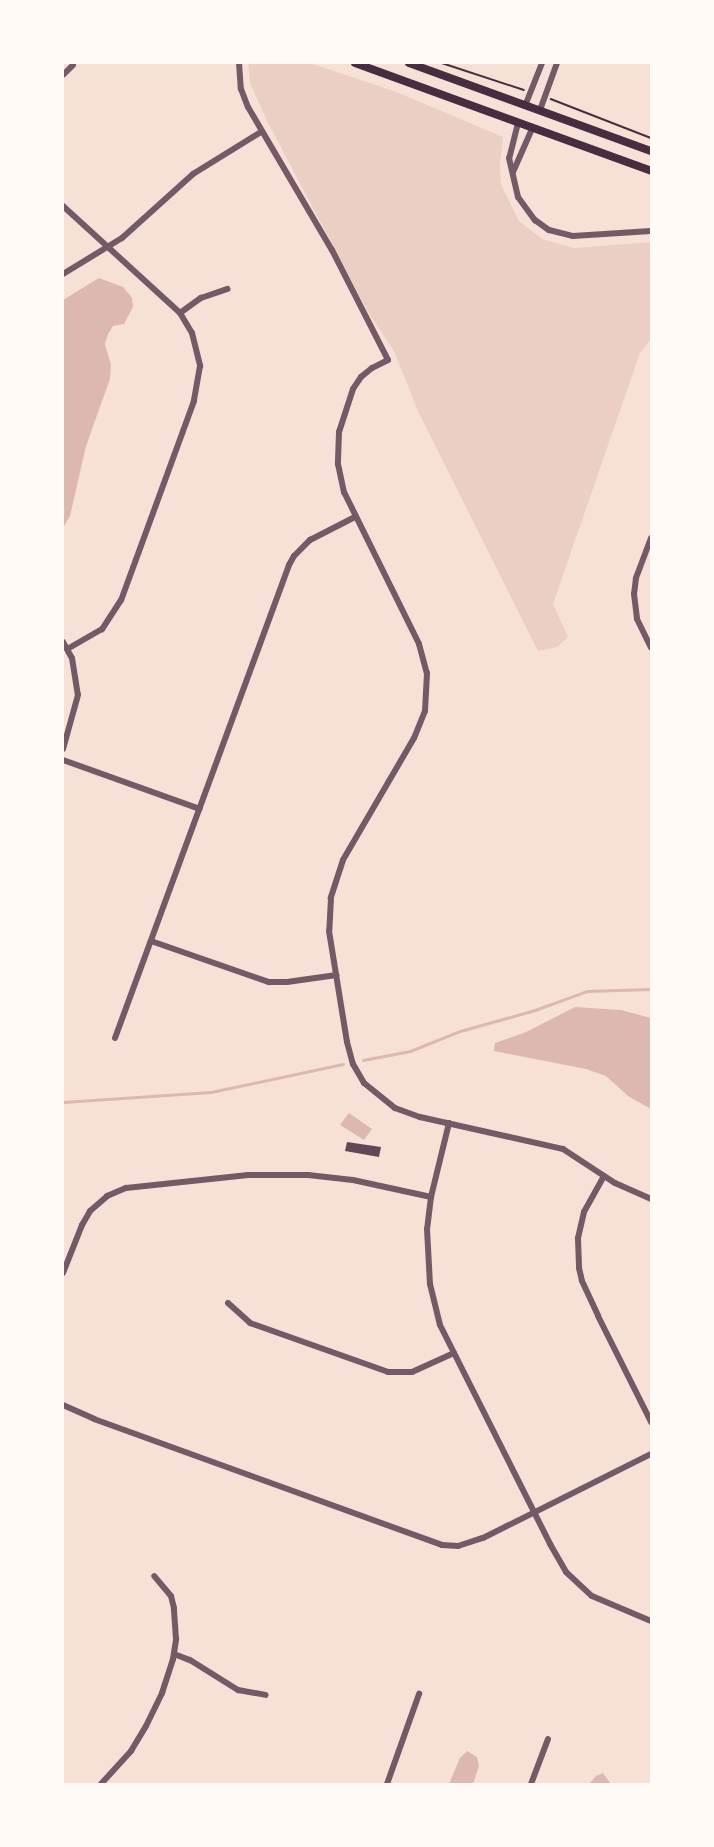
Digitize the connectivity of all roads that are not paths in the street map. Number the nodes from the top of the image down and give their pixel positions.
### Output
1 (239, 63) edge
2 (354, 63) edge
3 (409, 63) edge
4 (542, 63) edge
5 (557, 63) edge
6 (73, 65) dead end
7 (63, 75) edge
8 (525, 106) junction
9 (540, 110) junction
10 (518, 123) junction
11 (532, 129) junction
12 (261, 132) junction
13 (651, 151) edge
14 (651, 171) edge
15 (513, 172) junction
16 (63, 206) edge
17 (651, 231) edge
18 (108, 247) junction
19 (63, 274) edge
20 (228, 289) dead end
21 (180, 313) junction
22 (355, 517) junction
23 (651, 538) edge
24 (63, 642) edge
25 (651, 648) edge
26 (68, 650) junction
27 (63, 749) edge
28 (63, 760) edge
29 (200, 809) junction
30 (151, 941) junction
31 (337, 975) junction
32 (115, 1038) dead end
33 (449, 1123) junction
34 (604, 1176) junction
35 (431, 1197) junction
36 (651, 1199) edge
37 (63, 1273) edge
38 (228, 1303) dead end
39 (454, 1353) junction
40 (63, 1405) edge
41 (651, 1422) edge
42 (651, 1454) edge
43 (536, 1512) junction
44 (154, 1576) dead end
45 (651, 1621) edge
46 (174, 1654) junction
47 (419, 1694) dead end
48 (266, 1695) dead end
49 (548, 1739) dead end
50 (101, 1784) edge
51 (387, 1784) edge
52 (531, 1784) edge

1 - 12 street
2 - 10 main road
3 - 8 main road
4 - 8 street
5 - 9 street
6 - 7 street
8 - 9 main road
9 - 13 main road
10 - 11 main road
10 - 15 street
11 - 14 main road
11 - 15 street
12 - 18 street
12 - 22 street
15 - 17 street
16 - 18 street
18 - 19 street
18 - 21 street
20 - 21 street
21 - 26 street
22 - 29 street
22 - 31 street
23 - 25 street
24 - 26 street
26 - 27 street
28 - 29 street
29 - 30 street
30 - 31 street
30 - 32 street
31 - 33 street
33 - 34 street
33 - 35 street
34 - 36 street
34 - 41 street
35 - 37 street
35 - 39 street
38 - 39 street
39 - 43 street
40 - 43 street
42 - 43 street
43 - 45 street
44 - 46 street
46 - 48 street
46 - 50 street
47 - 51 street
49 - 52 street

